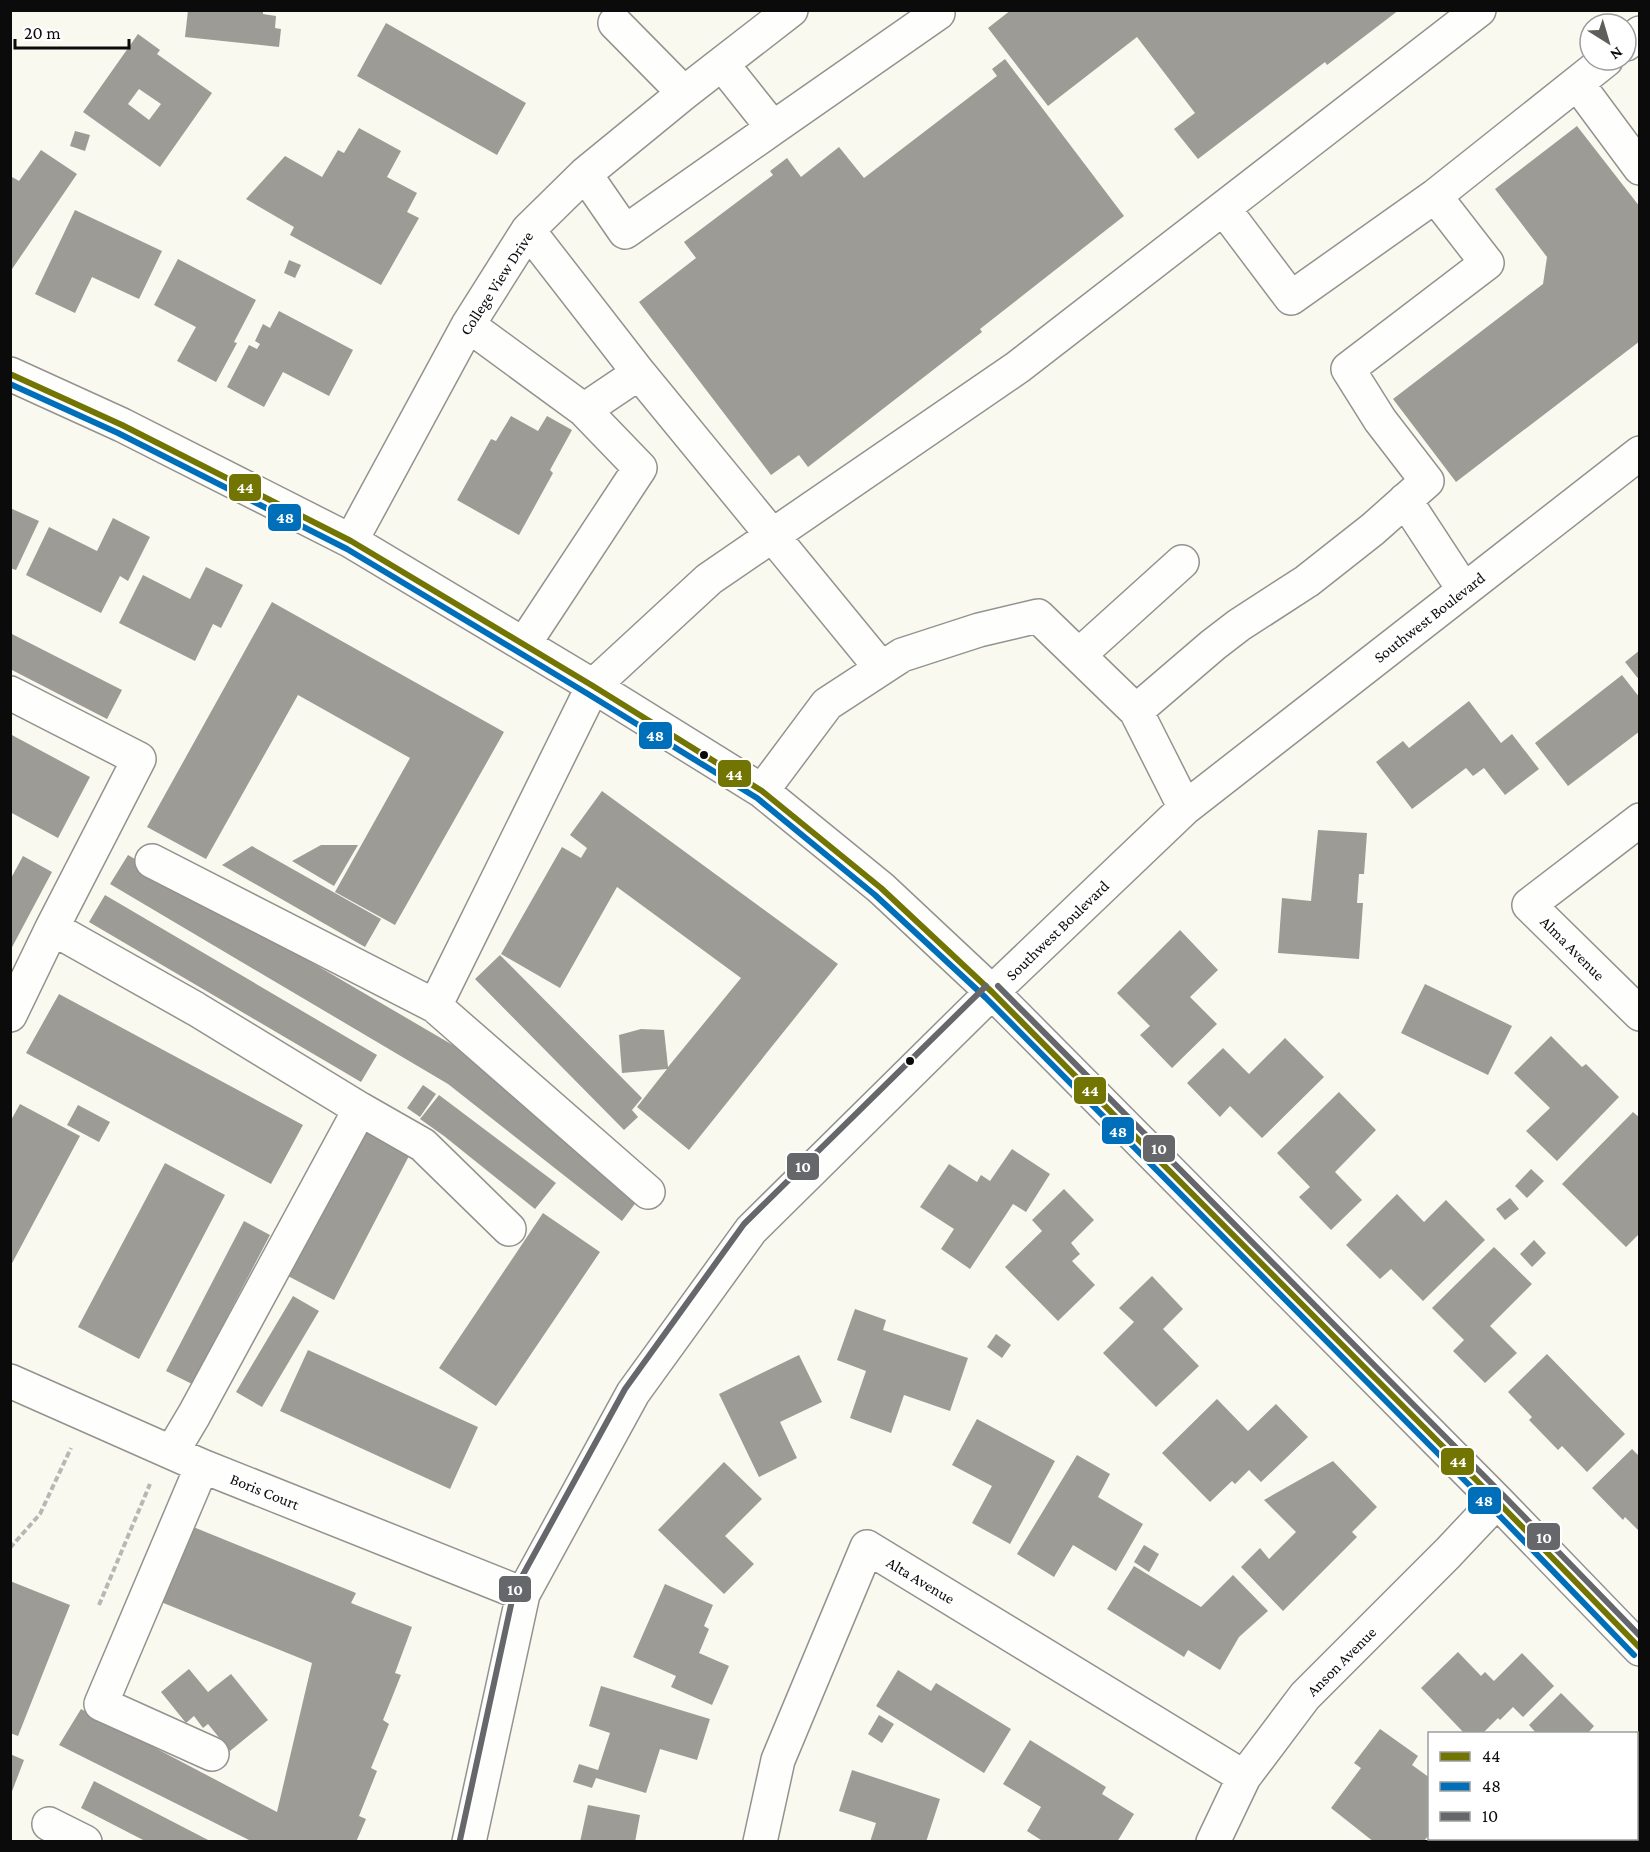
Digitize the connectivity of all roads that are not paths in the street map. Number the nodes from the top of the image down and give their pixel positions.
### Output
1 (791, 10) edge
2 (1479, 10) edge
3 (938, 13) dead end
4 (615, 23) dead end
5 (722, 64) junction
6 (1591, 72) edge
7 (1577, 83) junction
8 (684, 93) junction
9 (773, 128) junction
10 (1640, 168) edge
11 (585, 174) junction
12 (1435, 196) junction
13 (1224, 208) junction
14 (528, 230) junction
15 (468, 325) junction
16 (639, 373) junction
17 (10, 374) edge
18 (584, 410) junction
19 (1640, 453) edge
20 (1405, 500) junction
21 (773, 536) junction
22 (351, 541) junction
23 (1182, 562) dead end
24 (1464, 590) junction
25 (524, 644) junction
26 (1079, 655) junction
27 (880, 669) junction
28 (593, 686) junction
29 (10, 693) edge
30 (1136, 711) junction
31 (762, 791) junction
32 (1185, 808) junction
33 (1640, 820) edge
34 (152, 861) dead end
35 (52, 928) junction
36 (993, 992) junction
37 (435, 1006) junction
38 (1640, 1014) edge
39 (10, 1015) edge
40 (360, 1108) junction
41 (648, 1192) dead end
42 (509, 1229) dead end
43 (10, 1381) edge
44 (163, 1463) junction
45 (202, 1466) junction
46 (1497, 1501) junction
47 (523, 1594) junction
48 (1640, 1649) edge
49 (212, 1754) dead end
50 (1244, 1777) junction
51 (49, 1824) dead end
52 (85, 1842) edge
53 (469, 1842) edge
54 (760, 1842) edge
55 (1213, 1842) edge

1 - 5 street, College View Drive
2 - 13 street
3 - 9 street
4 - 8 street
5 - 8 street, College View Drive
5 - 9 street
6 - 7 street
7 - 10 street
7 - 12 street
8 - 11 street, College View Drive
9 - 11 street
11 - 14 street, College View Drive
12 - 13 street
12 - 20 street
13 - 21 street
14 - 15 street, College View Drive
14 - 16 street
15 - 18 street
15 - 22 street, College View Drive
16 - 18 street
16 - 21 street
17 - 22 street
18 - 25 street
19 - 24 street, Southwest Boulevard
20 - 24 street
20 - 30 street
21 - 27 street
21 - 28 street
22 - 25 street
23 - 26 street
24 - 32 street, Southwest Boulevard
25 - 28 street
26 - 27 street
26 - 30 street
27 - 31 street
28 - 31 street
28 - 37 street
29 - 35 street
30 - 32 street
31 - 36 street
32 - 36 street, Southwest Boulevard
33 - 38 street, Alma Avenue
34 - 37 street
35 - 39 street
35 - 40 street
36 - 46 street
36 - 47 street, Southwest Boulevard
37 - 41 street
40 - 42 street
40 - 44 street
43 - 44 street, Boris Court
44 - 45 street, Boris Court
45 - 47 street, Boris Court
45 - 49 street
46 - 48 street
46 - 50 street, Anson Avenue
47 - 53 street, Southwest Boulevard
50 - 54 street, Alta Avenue
50 - 55 street, Anson Avenue
51 - 52 street

